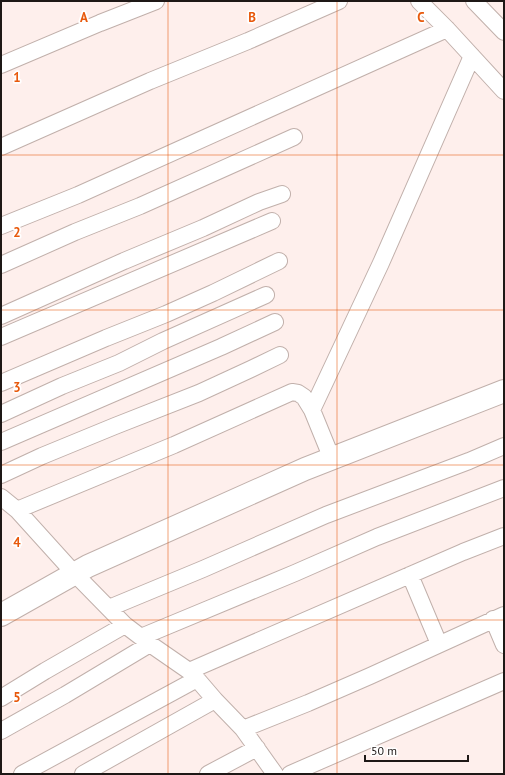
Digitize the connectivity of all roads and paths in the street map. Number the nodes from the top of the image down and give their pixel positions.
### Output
1 (339, 1) edge
2 (419, 1) edge
3 (474, 1) edge
4 (150, 2) edge
5 (447, 28) junction
6 (504, 32) edge
7 (472, 56) junction
8 (1, 65) edge
9 (504, 91) edge
10 (294, 137) dead end
11 (1, 147) edge
12 (282, 194) dead end
13 (272, 221) dead end
14 (1, 226) edge
15 (279, 261) dead end
16 (1, 266) edge
17 (266, 295) dead end
18 (1, 316) edge
19 (275, 322) dead end
20 (1, 337) edge
21 (280, 355) dead end
22 (1, 383) edge
23 (504, 391) edge
24 (312, 410) junction
25 (1, 414) edge
26 (1, 442) edge
27 (504, 446) edge
28 (332, 459) junction
29 (1, 475) edge
30 (504, 488) edge
31 (1, 496) edge
32 (17, 510) junction
33 (504, 536) edge
34 (74, 573) junction
35 (410, 575) junction
36 (109, 608) junction
37 (1, 615) edge
38 (499, 617) edge
39 (125, 625) junction
40 (145, 641) junction
41 (439, 644) junction
42 (504, 645) edge
43 (193, 675) junction
44 (504, 681) edge
45 (1, 698) edge
46 (215, 700) junction
47 (243, 729) junction
48 (1, 731) edge
49 (257, 748) junction
50 (22, 774) edge
51 (82, 774) edge
52 (208, 774) edge
53 (275, 774) edge
54 (290, 774) edge

1 - 11 street
2 - 5 street
3 - 6 street
4 - 8 street
5 - 7 street
5 - 14 street
7 - 9 street
7 - 24 street
10 - 16 street
12 - 18 street
13 - 20 street
15 - 22 street
17 - 25 street
19 - 26 street
21 - 29 street
23 - 28 street
24 - 28 street
24 - 32 street
27 - 36 street
28 - 34 street
30 - 40 street
31 - 32 street
32 - 34 street
33 - 35 street
34 - 36 street
34 - 37 street
35 - 41 street
35 - 43 street
36 - 39 street
38 - 41 street
38 - 42 street
39 - 40 street
39 - 45 street
40 - 43 street
40 - 48 street
41 - 47 street
43 - 46 street
43 - 50 street
44 - 54 street
46 - 47 street
46 - 51 street
47 - 49 street
49 - 52 street
49 - 53 street

